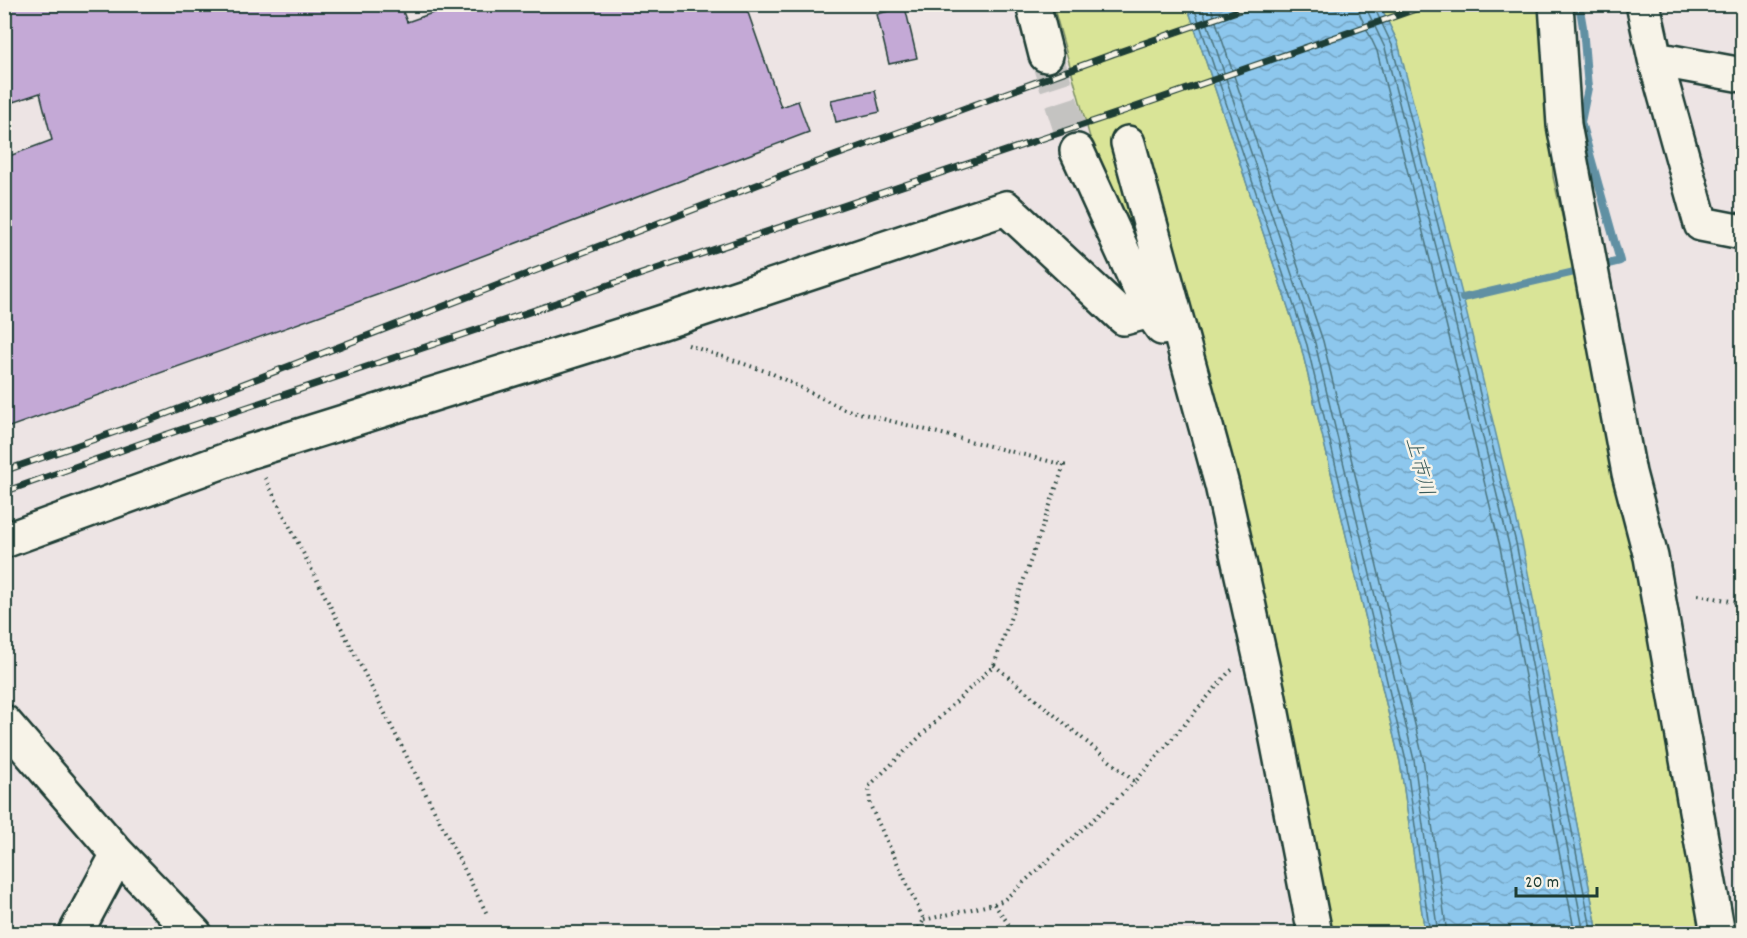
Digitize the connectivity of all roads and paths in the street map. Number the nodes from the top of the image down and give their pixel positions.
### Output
1 (1033, 4) edge
2 (1556, 4) edge
3 (1643, 4) edge
4 (1046, 56) tunnel mouth
5 (1655, 59) junction
6 (1743, 75) edge
7 (1128, 143) dead end
8 (1077, 152) tunnel mouth
9 (1743, 232) edge
10 (1149, 311) junction
11 (654, 325) junction
12 (1189, 366) junction
13 (251, 451) junction
14 (4, 541) edge
15 (1698, 595) dead end
16 (1743, 603) edge
17 (1260, 655) junction
18 (994, 665) junction
19 (4, 722) edge
20 (1135, 783) junction
21 (118, 854) junction
22 (994, 904) junction
23 (488, 916) dead end
24 (924, 920) junction
25 (1720, 929) edge
26 (75, 933) edge
27 (195, 933) edge
28 (915, 933) edge
29 (1016, 933) edge
30 (1315, 933) edge

1 - 4 street
2 - 25 street
3 - 5 street
5 - 6 street
5 - 9 street
7 - 12 street
8 - 10 street
10 - 11 street
10 - 12 street
11 - 13 street
11 - 18 path
12 - 17 street
13 - 14 street
13 - 23 path
15 - 16 path
17 - 20 path
17 - 30 street
18 - 20 path
18 - 24 path
19 - 21 street
20 - 22 path
21 - 26 street
21 - 27 street
22 - 24 path
22 - 29 path
24 - 28 path

